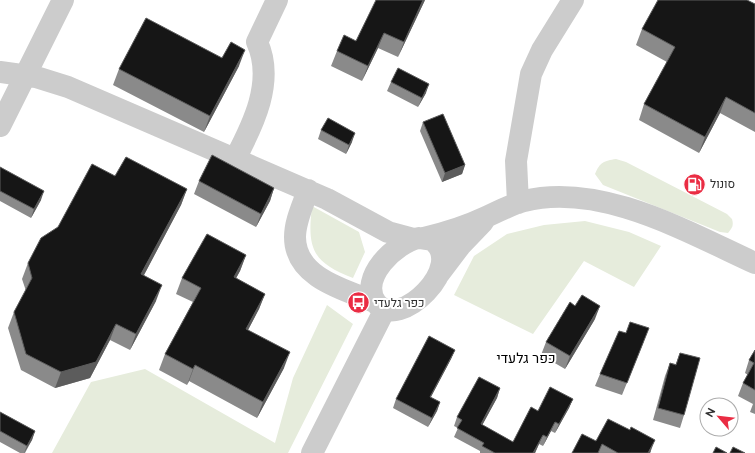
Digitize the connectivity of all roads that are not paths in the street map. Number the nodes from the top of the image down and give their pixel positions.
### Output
1 (63, 0) edge
2 (277, 0) edge
3 (573, 0) edge
4 (0, 72) edge
5 (26, 75) junction
6 (0, 126) edge
7 (235, 159) junction
8 (308, 190) junction
9 (518, 203) junction
10 (492, 214) junction
11 (366, 220) junction
12 (419, 238) junction
13 (755, 263) edge
14 (379, 267) junction
15 (435, 281) junction
16 (380, 306) junction
17 (312, 453) edge

1 - 5 street
2 - 7 street
3 - 9 street
4 - 5 street
5 - 6 street
5 - 7 street
7 - 8 street
8 - 11 street
8 - 16 street
9 - 10 street
9 - 13 street
10 - 12 street
10 - 15 street
11 - 12 street
11 - 14 street
12 - 14 street
12 - 15 street
14 - 16 street
15 - 16 street
16 - 17 street

